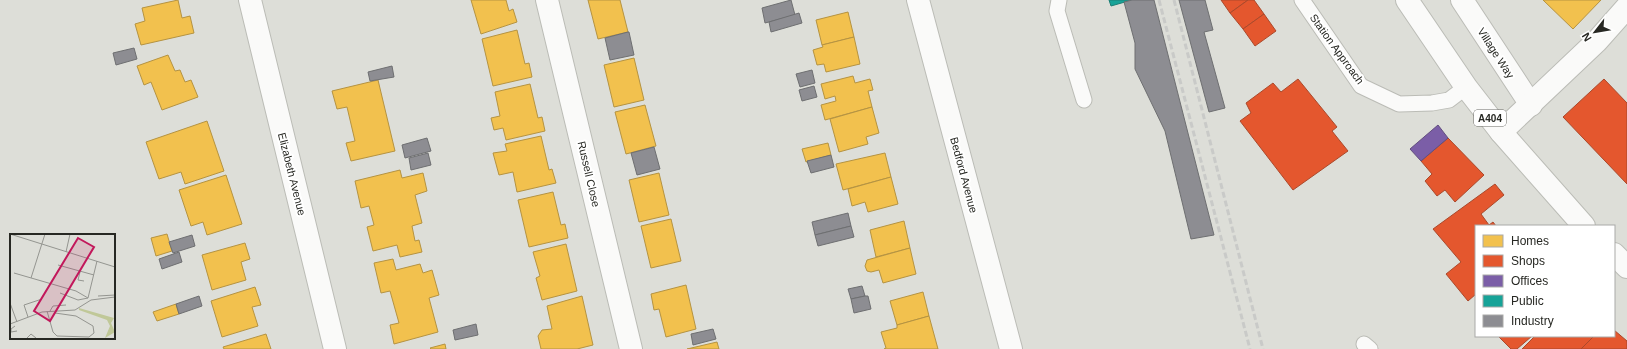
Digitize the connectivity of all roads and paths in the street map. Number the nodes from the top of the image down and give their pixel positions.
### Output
1 (250, 0) edge
2 (547, 0) edge
3 (918, 0) edge
4 (1059, 0) edge
5 (1302, 0) edge
6 (1407, 0) edge
7 (1462, 0) edge
8 (1627, 7) edge
9 (1466, 87) junction
10 (1084, 100) dead end
11 (1530, 105) junction
12 (1501, 132) junction
13 (1583, 225) edge
14 (1615, 255) edge
15 (1627, 267) edge
16 (335, 349) edge
17 (631, 349) edge
18 (1011, 349) edge

1 - 16 street, Elizabeth Avenue
2 - 17 street, Russell Close
3 - 18 street, Bedford Avenue
4 - 10 lane
5 - 9 lane, Station Approach
6 - 9 street, A404
7 - 11 street, Village Way
8 - 11 street
9 - 12 street, A404
11 - 12 street
12 - 13 street, A404
14 - 15 street

